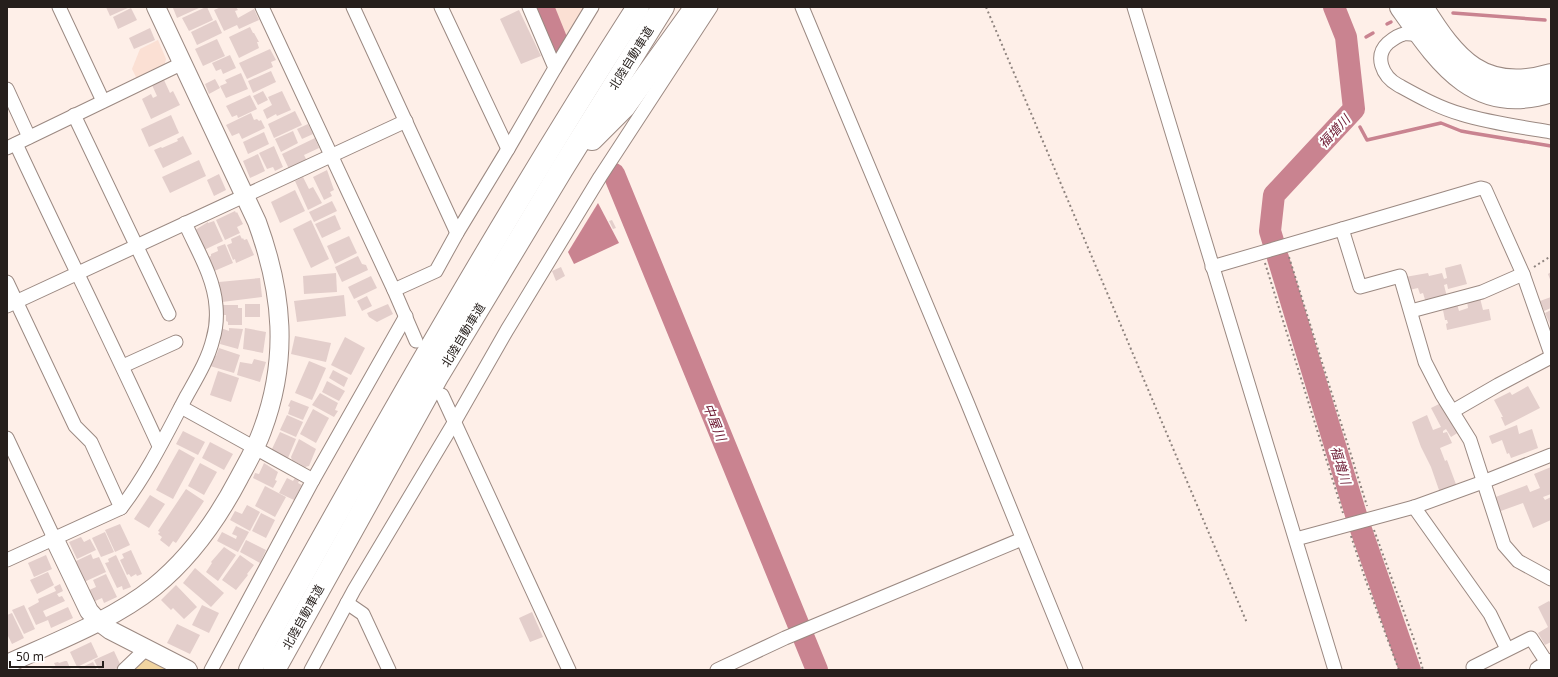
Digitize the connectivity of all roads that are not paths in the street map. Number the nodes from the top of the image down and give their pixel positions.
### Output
1 (59, 7) edge
2 (156, 7) edge
3 (262, 7) edge
4 (441, 7) edge
5 (529, 7) edge
6 (592, 7) edge
7 (638, 7) edge
8 (663, 7) edge
9 (696, 7) edge
10 (711, 7) edge
11 (802, 7) edge
12 (1134, 7) edge
13 (1402, 7) edge
14 (1422, 7) edge
15 (358, 9) edge
16 (1422, 36) junction
17 (183, 63) junction
18 (555, 68) junction
19 (1551, 75) edge
20 (7, 89) edge
21 (1551, 91) edge
22 (103, 101) junction
23 (74, 115) junction
24 (406, 121) junction
25 (1551, 132) edge
26 (29, 137) junction
27 (11, 146) edge
28 (508, 149) junction
29 (332, 156) junction
30 (562, 169) junction
31 (245, 196) junction
32 (185, 224) junction
33 (1342, 229) junction
34 (457, 233) junction
35 (136, 246) junction
36 (1212, 267) junction
37 (77, 274) junction
38 (1523, 274) junction
39 (7, 282) edge
40 (394, 290) junction
41 (12, 304) edge
42 (1410, 312) junction
43 (169, 314) dead end
44 (406, 316) junction
45 (416, 341) dead end
46 (176, 342) dead end
47 (1551, 355) edge
48 (123, 366) junction
49 (442, 395) dead end
50 (181, 407) junction
51 (1452, 412) junction
52 (455, 421) junction
53 (7, 438) edge
54 (159, 446) junction
55 (255, 448) junction
56 (1551, 455) edge
57 (313, 480) junction
58 (1483, 482) junction
59 (1414, 507) junction
60 (121, 508) junction
61 (54, 538) junction
62 (1022, 539) junction
63 (1296, 539) junction
64 (7, 560) edge
65 (1551, 579) edge
66 (347, 603) junction
67 (98, 621) junction
68 (146, 648) junction
69 (1507, 649) junction
70 (7, 664) edge
71 (1473, 667) dead end
72 (1547, 667) edge
73 (124, 670) edge
74 (188, 670) edge
75 (211, 670) edge
76 (250, 670) edge
77 (274, 670) edge
78 (311, 670) edge
79 (389, 670) edge
80 (569, 670) edge
81 (717, 670) edge
82 (1076, 670) edge
83 (1335, 670) edge

1 - 22 street
2 - 17 street
3 - 29 street
4 - 28 street
5 - 18 street
6 - 18 street
7 - 76 highway, 北陸自動車道
8 - 30 highway, 北陸自動車道
9 - 30 highway
10 - 52 street
11 - 62 street
12 - 36 street
13 - 16 highway
14 - 19 highway
15 - 24 street
16 - 21 highway
16 - 25 street
17 - 22 street
17 - 31 street
18 - 28 street
20 - 26 street
22 - 23 street
23 - 26 street
23 - 35 street
24 - 29 street
24 - 34 street
26 - 27 street
27 - 37 street
28 - 34 street
29 - 31 street
29 - 40 street
30 - 77 highway, 北陸自動車道
31 - 32 street
31 - 55 street
32 - 35 street
32 - 50 street
33 - 36 street
33 - 38 street
33 - 42 street
34 - 40 street
35 - 37 street
35 - 43 street
36 - 63 street
37 - 41 street
37 - 48 street
38 - 42 street
38 - 47 street
39 - 41 street
40 - 44 street
41 - 60 street
42 - 51 street
44 - 45 street
44 - 57 street
46 - 48 street
47 - 51 street
48 - 54 street
49 - 52 street
50 - 54 street
50 - 55 street
51 - 58 street
52 - 66 street
52 - 80 street
53 - 61 street
54 - 60 street
55 - 57 street
55 - 67 street
56 - 58 street
57 - 75 street
58 - 59 street
58 - 65 street
59 - 63 street
59 - 69 street
60 - 61 street
61 - 64 street
61 - 67 street
62 - 81 street
62 - 82 street
63 - 83 street
66 - 78 street
66 - 79 street
67 - 68 street
67 - 70 street
68 - 73 street
68 - 74 street
69 - 71 street
69 - 72 street

